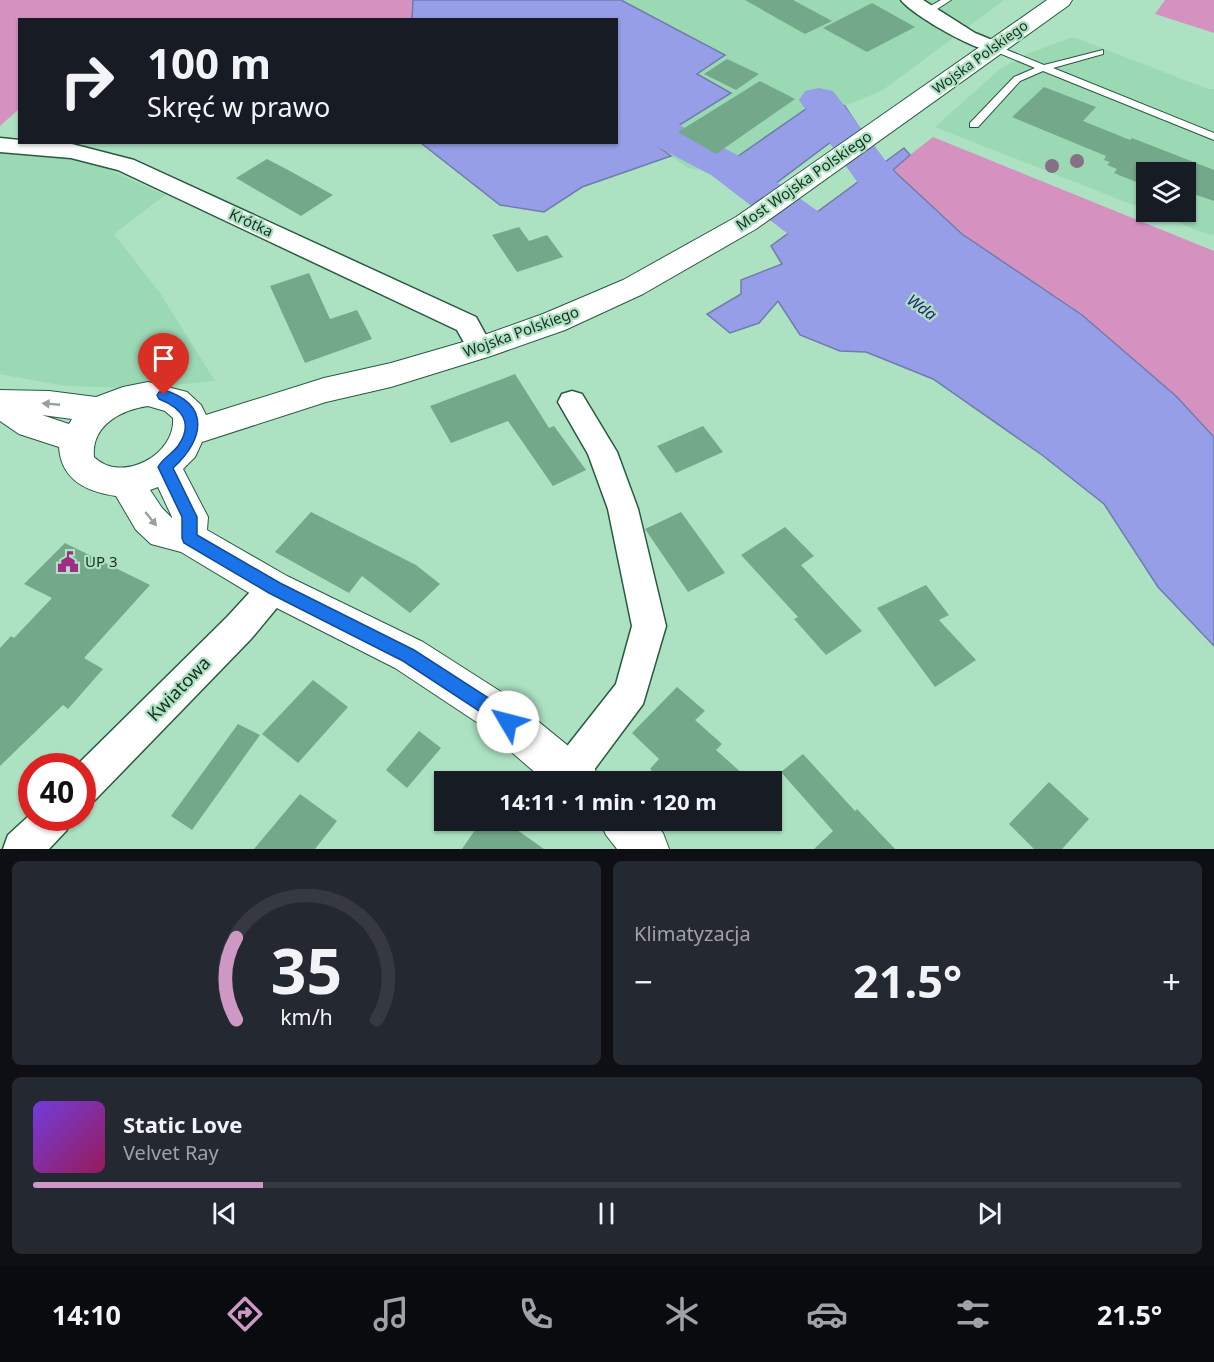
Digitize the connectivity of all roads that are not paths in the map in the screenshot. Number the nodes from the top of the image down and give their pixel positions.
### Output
1 (910, 0) edge
2 (947, 0) edge
3 (1060, 0) edge
4 (928, 11) junction
5 (994, 48) junction
6 (1100, 52) dead end
7 (1042, 68) junction
8 (900, 115) joint
9 (974, 124) dead end
10 (1214, 137) edge
11 (0, 145) edge
12 (707, 246) joint
13 (480, 348) junction
14 (572, 402) dead end
15 (0, 404) edge
16 (101, 410) junction
17 (189, 421) junction
18 (77, 440) junction
19 (165, 467) junction
20 (126, 482) junction
21 (189, 538) junction
22 (274, 588) junction
23 (567, 771) edge
24 (578, 771) edge
25 (96, 773) edge
26 (40, 831) edge
27 (631, 831) edge
28 (22, 849) edge
29 (647, 849) edge

1 - 4 street
2 - 4 lane
3 - 5 street, Wojska Polskiego
4 - 5 street
5 - 7 lane
5 - 8 street, Wojska Polskiego
6 - 7 lane
7 - 9 lane
7 - 10 lane
8 - 12 street, Most Wojska Polskiego
11 - 13 street, Krótka
12 - 13 street, Wojska Polskiego
13 - 17 street, Wojska Polskiego
14 - 24 street
16 -> 15 street
15 - 18 street
16 - 17 street
16 - 18 street
17 - 19 street
18 - 20 street
19 - 20 street
19 - 21 street
20 -> 21 street
21 - 22 street
22 - 23 street
22 - 25 street, Kwiatowa
26 - 28 street
27 - 29 street

